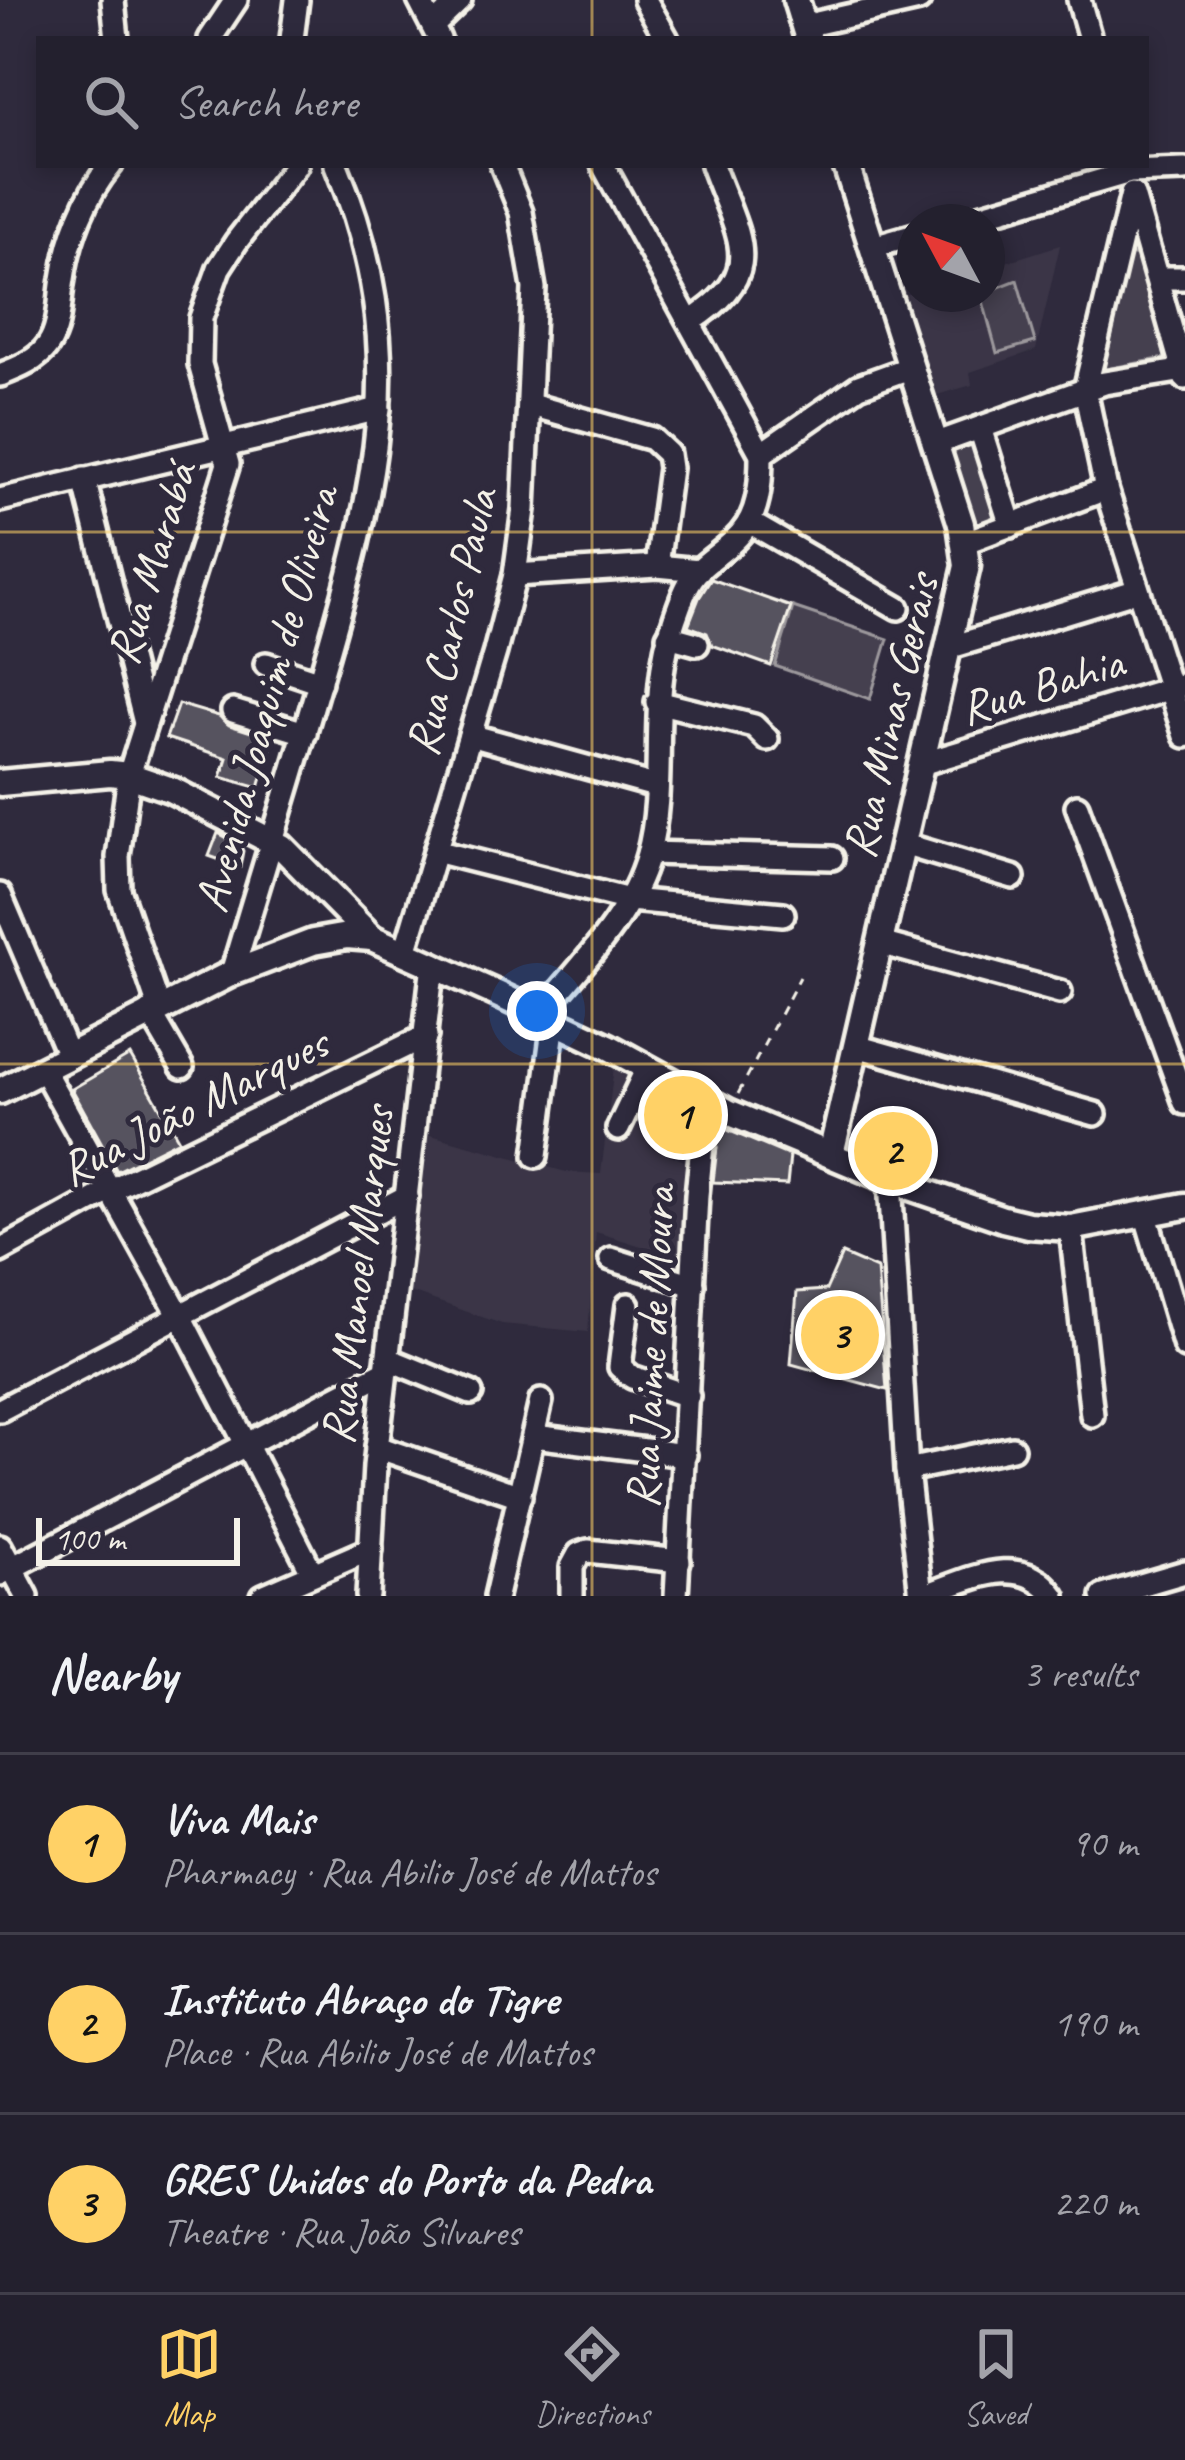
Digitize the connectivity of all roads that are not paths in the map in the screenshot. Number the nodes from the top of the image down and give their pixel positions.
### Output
1 (113, 0) edge
2 (236, 0) edge
3 (297, 0) edge
4 (418, 0) edge
5 (460, 0) edge
6 (645, 0) edge
7 (796, 0) edge
8 (919, 0) edge
9 (1079, 0) edge
10 (436, 32) edge
11 (806, 33) edge
12 (117, 36) edge
13 (212, 36) edge
14 (292, 36) edge
15 (665, 36) edge
16 (1089, 36) edge
17 (109, 168) edge
18 (294, 168) edge
19 (337, 168) edge
20 (503, 168) edge
21 (605, 168) edge
22 (713, 168) edge
23 (847, 168) edge
24 (1185, 170) edge
25 (1130, 177) edge
26 (1005, 210) edge
27 (897, 240) edge
28 (873, 247) junction
29 (1157, 278) junction
30 (1185, 278) edge
31 (690, 322) junction
32 (909, 368) junction
33 (1184, 372) edge
34 (0, 375) edge
35 (1085, 390) junction
36 (531, 405) junction
37 (379, 409) junction
38 (980, 428) junction
39 (224, 444) junction
40 (934, 444) junction
41 (761, 454) junction
42 (84, 479) junction
43 (1106, 489) junction
44 (0, 500) edge
45 (749, 522) junction
46 (1011, 526) junction
47 (966, 542) junction
48 (657, 566) junction
49 (698, 570) junction
50 (515, 575) junction
51 (1135, 591) junction
52 (898, 608) dead end
53 (668, 636) junction
54 (697, 644) dead end
55 (948, 649) junction
56 (266, 664) dead end
57 (320, 682) junction
58 (1176, 687) edge
59 (657, 702) junction
60 (233, 711) dead end
61 (145, 725) junction
62 (305, 733) junction
63 (470, 735) junction
64 (1185, 736) edge
65 (767, 739) dead end
66 (921, 764) junction
67 (2, 774) edge
68 (129, 775) junction
69 (655, 785) junction
70 (1077, 806) dead end
71 (272, 841) junction
72 (903, 844) junction
73 (435, 851) junction
74 (649, 853) junction
75 (832, 858) dead end
76 (1013, 877) dead end
77 (0, 895) edge
78 (629, 900) junction
79 (783, 914) dead end
80 (372, 938) junction
81 (880, 943) junction
82 (405, 952) junction
83 (433, 964) junction
84 (232, 973) junction
85 (1060, 992) dead end
86 (154, 1010) junction
87 (547, 1017) junction
88 (425, 1036) junction
89 (856, 1046) junction
90 (68, 1055) junction
91 (182, 1067) dead end
92 (647, 1068) junction
93 (43, 1069) junction
94 (0, 1091) edge
95 (1185, 1103) edge
96 (723, 1109) junction
97 (1095, 1114) dead end
98 (618, 1129) dead end
99 (831, 1154) junction
100 (536, 1156) dead end
101 (890, 1180) junction
102 (111, 1190) junction
103 (407, 1196) junction
104 (1185, 1206) edge
105 (1146, 1216) junction
106 (1071, 1228) junction
107 (0, 1251) edge
108 (611, 1259) dead end
109 (693, 1286) junction
110 (628, 1305) dead end
111 (179, 1314) junction
112 (1185, 1347) edge
113 (387, 1365) junction
114 (471, 1393) dead end
115 (688, 1396) junction
116 (542, 1401) dead end
117 (0, 1410) edge
118 (1092, 1415) dead end
119 (534, 1436) junction
120 (245, 1443) junction
121 (377, 1447) junction
122 (1012, 1448) dead end
123 (685, 1455) junction
124 (907, 1470) junction
125 (520, 1496) junction
126 (0, 1546) edge
127 (370, 1549) junction
128 (679, 1561) junction
129 (6, 1571) edge
130 (312, 1572) junction
131 (1185, 1572) edge
132 (27, 1596) edge
133 (263, 1596) edge
134 (368, 1596) edge
135 (496, 1596) edge
136 (572, 1596) edge
137 (676, 1596) edge
138 (921, 1596) edge
139 (1054, 1596) edge
140 (1103, 1596) edge

1 - 12 street
2 - 13 street
3 - 14 street
4 - 10 street
5 - 10 street
6 - 15 street
7 - 11 main road
8 - 11 street
9 - 16 street
17 - 34 street
18 - 39 street, Rua Marabá
19 - 37 street, Avenida Joaquim de Oliveira
20 - 36 street, Rua Carlos Paula
21 - 31 street
22 - 31 street
23 - 28 main road, Rua Minas Gerais
24 - 25 street
25 - 26 street
25 - 29 street
25 - 35 street
27 - 28 street
28 - 32 main road, Rua Minas Gerais
29 - 30 street
29 - 33 street
31 - 41 street
32 - 40 main road, Rua Minas Gerais
32 - 41 street
33 - 35 street
35 - 38 street
35 - 43 street
36 - 48 street
36 - 50 street, Rua Carlos Paula
37 - 39 street
37 - 57 street, Avenida Joaquim de Oliveira
38 - 40 street
38 - 46 street
39 - 42 street
39 - 61 street, Rua Marabá
40 - 47 main road, Rua Minas Gerais
41 - 45 street
42 - 44 street
42 - 61 street
43 - 46 street
43 - 51 street
45 - 49 street
45 - 52 street
46 - 47 street
47 - 55 main road, Rua Minas Gerais
48 - 49 street
48 - 50 street
49 - 53 street
50 - 63 street, Rua Carlos Paula
51 - 55 street
51 - 58 street
53 - 54 street
53 - 59 street
55 - 66 main road, Rua Minas Gerais
56 - 57 street
57 - 62 street, Avenida Joaquim de Oliveira
58 - 64 street
58 - 66 street, Rua Bahia
59 - 65 street
59 - 69 street
60 - 62 street
61 - 68 street, Rua Marabá
62 - 71 street, Avenida Joaquim de Oliveira
63 - 69 street
63 - 73 street, Rua Carlos Paula
66 - 72 main road, Rua Minas Gerais
67 - 68 main road
68 - 71 main road
68 - 86 street, Rua Marabá
69 - 74 street
70 - 95 street
71 - 80 main road
71 - 84 street, Avenida Joaquim de Oliveira
72 - 76 street
72 - 81 main road, Rua Minas Gerais
73 - 78 street
73 - 82 street, Rua Carlos Paula
74 - 75 street
74 - 78 street
77 - 90 street
78 - 79 street
78 - 87 street
80 - 82 main road
80 - 84 main road
81 - 85 street
81 - 89 main road, Rua Minas Gerais
82 - 83 main road
83 - 87 main road
83 - 88 street, Rua Manoel Marques
84 - 86 main road
86 - 90 main road
86 - 91 street, Rua Marabá
87 - 92 main road
87 - 100 street
88 - 102 street, Rua João Marques
88 - 103 street, Rua Manoel Marques
89 - 97 street
89 - 99 main road, Rua Minas Gerais
90 - 93 main road
92 - 96 main road
92 - 98 street
93 - 94 main road
93 - 102 street
96 - 99 main road
96 - 109 street, Rua Jaime de Moura
99 - 101 main road
101 - 106 main road
101 - 124 street
102 - 107 street, Rua João Marques
102 - 111 street
103 - 111 street
103 - 113 street, Rua Manoel Marques
104 - 105 main road
105 - 106 main road
105 - 112 street
106 - 118 street
108 - 109 street
109 - 115 street, Rua Jaime de Moura
110 - 115 street
111 - 117 street
111 - 120 street
113 - 114 street
113 - 120 street
113 - 121 street, Rua Manoel Marques
115 - 123 street, Rua Jaime de Moura
116 - 119 street
119 - 123 street
119 - 125 street
120 - 129 street
120 - 130 street
121 - 125 street
121 - 127 street, Rua Manoel Marques
122 - 124 street
123 - 128 street, Rua Jaime de Moura
124 - 138 street
125 - 135 street
126 - 129 street
127 - 130 street
127 - 134 street, Rua Manoel Marques
128 - 136 street
128 - 137 street, Rua Jaime de Moura
129 - 132 street
130 - 133 street
131 - 140 street
138 - 139 street

